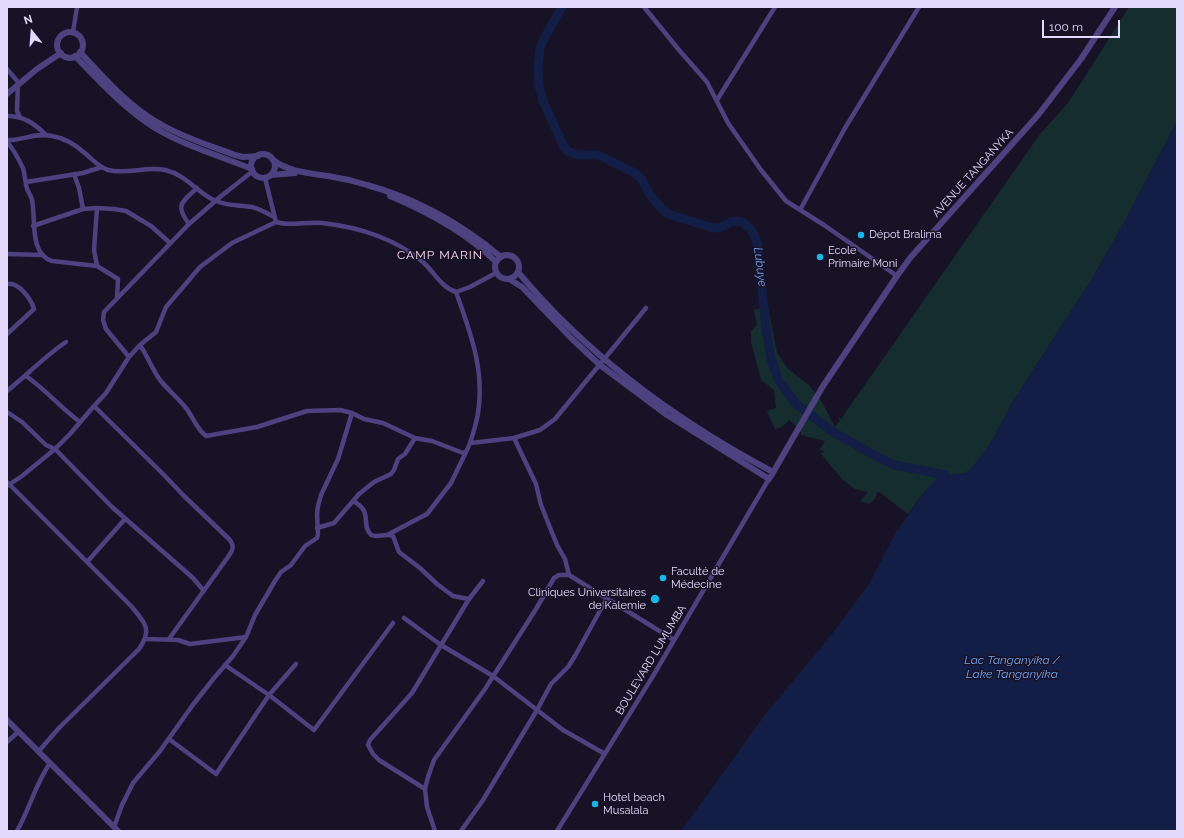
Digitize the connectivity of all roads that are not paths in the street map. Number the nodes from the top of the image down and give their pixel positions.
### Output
1 (77, 7) edge
2 (644, 7) edge
3 (775, 7) edge
4 (919, 7) edge
5 (1115, 7) edge
6 (73, 32) junction
7 (61, 53) junction
8 (78, 54) junction
9 (7, 69) edge
10 (18, 85) junction
11 (7, 94) edge
12 (717, 100) junction
13 (7, 116) edge
14 (20, 117) junction
15 (45, 134) junction
16 (7, 141) edge
17 (258, 156) junction
18 (273, 160) junction
19 (102, 167) junction
20 (252, 170) junction
21 (74, 174) junction
22 (271, 175) junction
23 (265, 178) junction
24 (26, 182) junction
25 (197, 188) junction
26 (215, 201) junction
27 (97, 208) junction
28 (83, 209) junction
29 (800, 210) junction
30 (274, 217) junction
31 (276, 222) junction
32 (189, 224) junction
33 (33, 226) junction
34 (170, 243) junction
35 (7, 254) edge
36 (43, 255) junction
37 (501, 257) junction
38 (496, 262) junction
39 (97, 266) junction
40 (518, 272) junction
41 (496, 273) junction
42 (897, 276) junction
43 (509, 279) junction
44 (7, 284) edge
45 (456, 292) junction
46 (117, 298) junction
47 (646, 308) dead end
48 (7, 334) edge
49 (66, 342) dead end
50 (140, 345) junction
51 (129, 357) junction
52 (605, 359) junction
53 (600, 365) junction
54 (26, 376) junction
55 (7, 391) edge
56 (94, 406) junction
57 (7, 412) edge
58 (352, 413) junction
59 (80, 422) junction
60 (415, 438) junction
61 (514, 438) junction
62 (471, 443) junction
63 (55, 449) junction
64 (466, 452) junction
65 (771, 476) junction
66 (8, 484) edge
67 (353, 501) junction
68 (125, 519) junction
69 (317, 528) junction
70 (389, 534) junction
71 (87, 562) junction
72 (569, 575) junction
73 (483, 581) dead end
74 (204, 591) junction
75 (607, 598) junction
76 (469, 599) junction
77 (404, 618) dead end
78 (393, 623) dead end
79 (246, 637) junction
80 (146, 639) junction
81 (169, 640) junction
82 (674, 640) junction
83 (441, 645) junction
84 (296, 664) dead end
85 (225, 665) junction
86 (493, 676) junction
87 (269, 695) junction
88 (538, 710) junction
89 (7, 720) edge
90 (18, 732) junction
91 (169, 739) junction
92 (7, 742) edge
93 (38, 752) junction
94 (605, 754) junction
95 (50, 763) junction
96 (425, 789) junction
97 (116, 829) edge
98 (17, 831) edge
99 (435, 831) edge
100 (462, 831) edge
101 (557, 831) edge

1 - 6 street
2 - 12 street
3 - 12 street
4 - 29 street
5 - 42 street, AVENUE TANGANYKA
6 - 7 street
6 - 8 street
7 - 8 street
7 - 10 street
8 - 17 street
8 - 20 street
9 - 10 street
10 - 11 street
10 - 14 street
12 - 29 street
13 - 14 street
14 - 15 street
15 - 16 street
15 - 19 street
16 - 24 street
17 - 18 street
17 - 20 street
18 - 22 street
18 - 37 street
19 - 21 street
19 - 25 street
20 - 23 street
20 - 26 street
21 - 24 street
21 - 28 street
22 - 23 street
22 - 38 street
23 - 30 street
24 - 33 street
25 - 26 street
25 - 32 street
26 - 30 street
26 - 32 street
27 - 28 street
27 - 34 street
27 - 39 street
28 - 33 street
29 - 42 street
30 - 31 street
31 - 45 street
31 - 50 street
32 - 34 street
33 - 36 street
34 - 46 street
35 - 36 street
36 - 39 street
37 - 38 street
37 - 40 street
38 - 41 street
39 - 46 street
40 - 43 street
40 - 52 street
41 - 43 street
41 - 45 street
42 - 65 street, AVENUE TANGANYKA
43 - 53 street
44 - 48 street
45 - 62 street
46 - 51 street
47 - 52 street
49 - 54 street
50 - 51 street
50 - 58 street
51 - 56 street
52 - 53 street
52 - 65 street
53 - 61 street
53 - 65 street
54 - 55 street
54 - 59 street
56 - 59 street
56 - 74 street
57 - 63 street
58 - 60 street
58 - 69 street
59 - 63 street
60 - 64 street
60 - 67 street
61 - 62 street
61 - 72 street
62 - 64 street
63 - 66 street
63 - 68 street
64 - 70 street
65 - 82 street, BOULEVARD LUMUMBA
66 - 71 street
67 - 69 street
67 - 70 street
68 - 71 street
68 - 74 street
69 - 79 street
70 - 76 street
71 - 80 street
72 - 75 street
72 - 86 street
73 - 76 street
74 - 81 street
75 - 82 street
75 - 88 street
76 - 83 street
77 - 83 street
78 - 87 street
79 - 81 street
79 - 85 street
80 - 81 street
80 - 93 street
82 - 94 street, BOULEVARD LUMUMBA
83 - 86 street
83 - 96 street
84 - 87 street
85 - 87 street
85 - 91 street
86 - 88 street
86 - 96 street
87 - 91 street
88 - 94 street
88 - 100 street
89 - 90 street
90 - 92 street
90 - 93 street
91 - 97 street
93 - 95 street
94 - 101 street, BOULEVARD LUMUMBA
95 - 97 street
95 - 98 street
96 - 99 street

